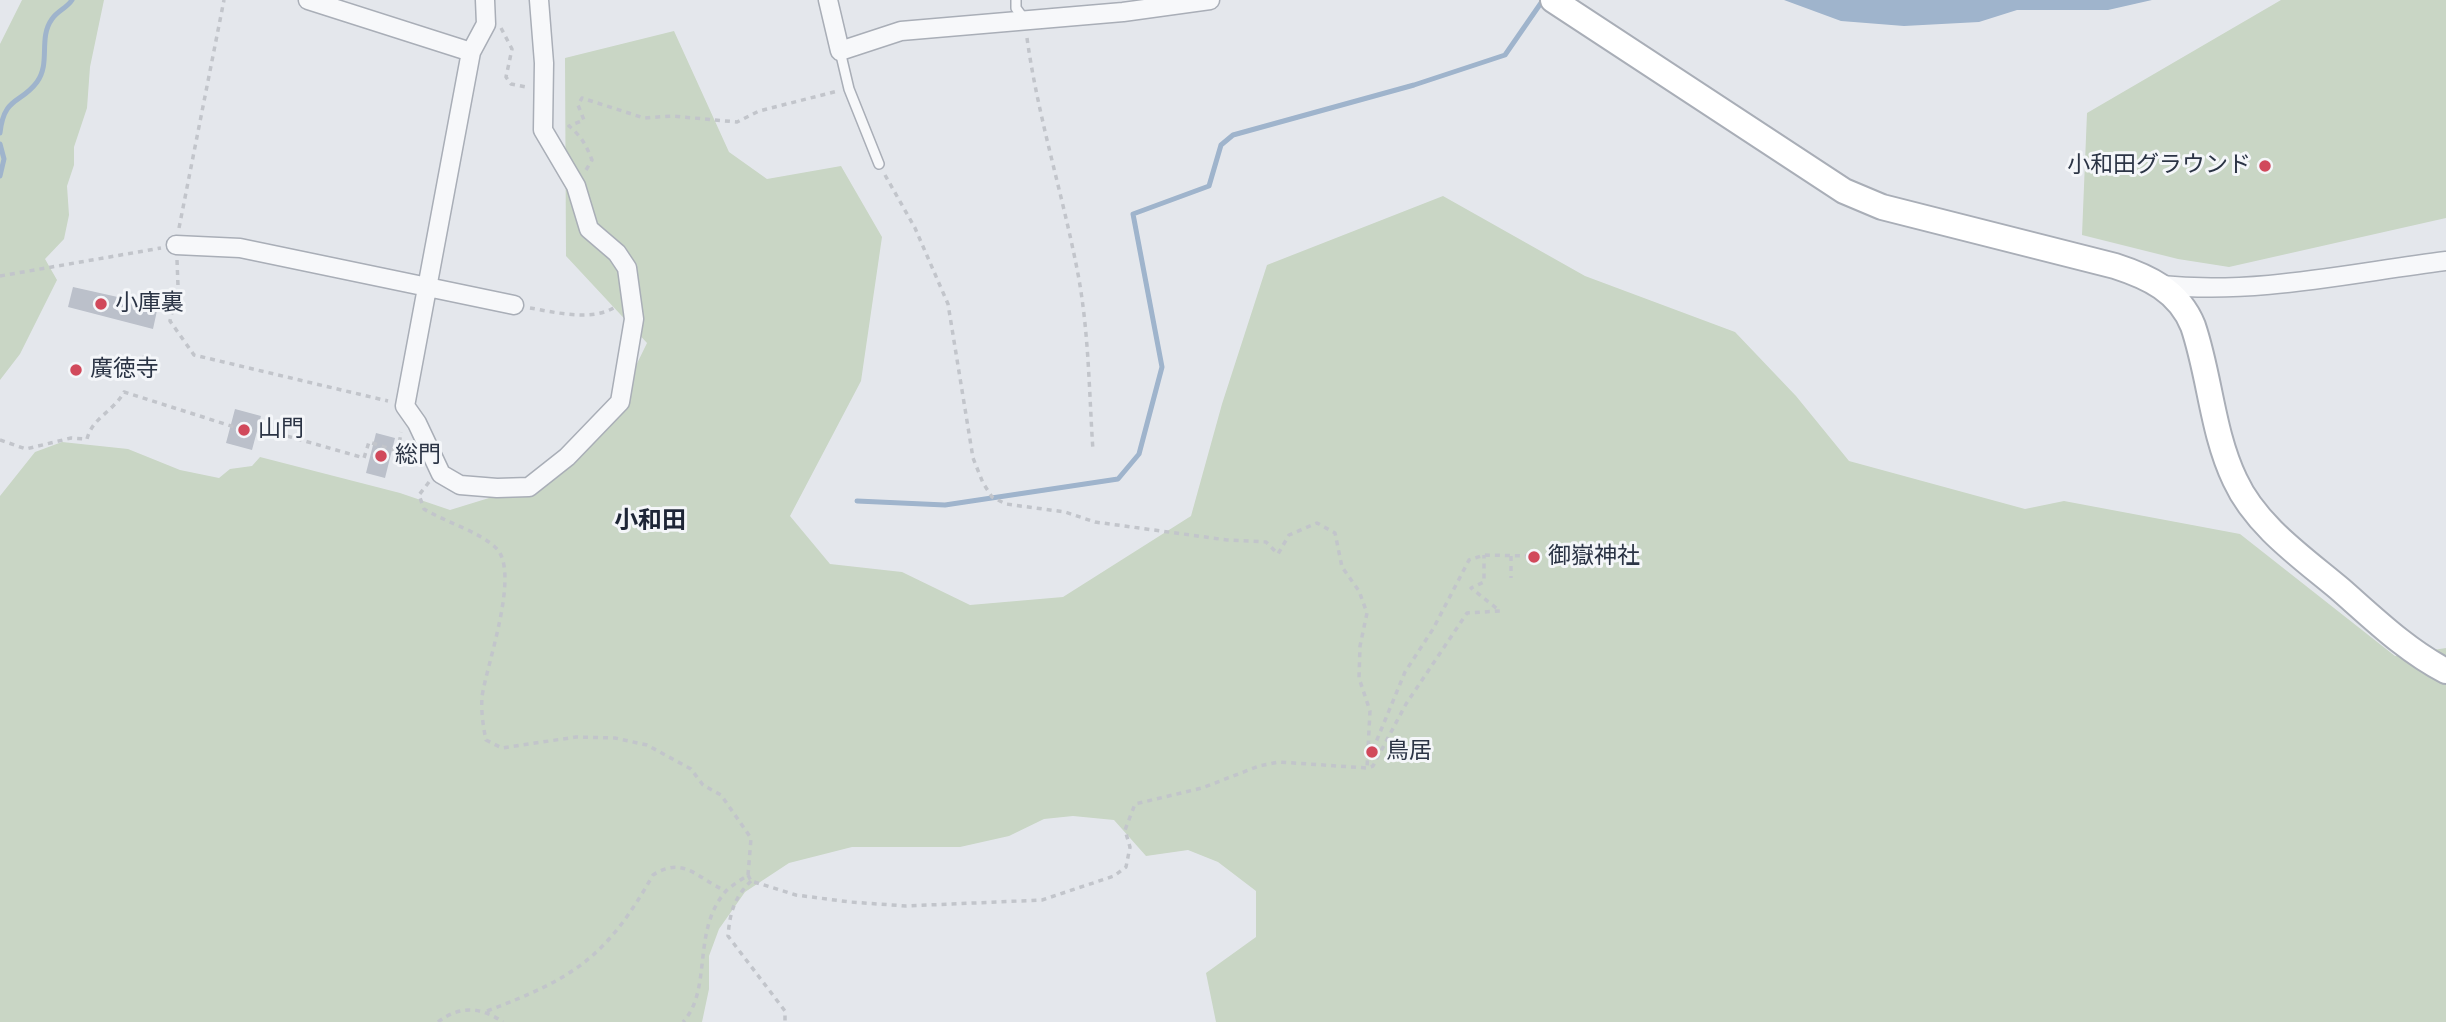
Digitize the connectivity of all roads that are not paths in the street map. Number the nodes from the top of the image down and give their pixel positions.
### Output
1 (307, 0) edge
2 (485, 0) edge
3 (539, 0) edge
4 (828, 0) edge
5 (1016, 0) edge
6 (1210, 0) edge
7 (1553, 0) edge
8 (1024, 19) junction
9 (840, 51) junction
10 (471, 52) junction
11 (878, 164) road end
12 (176, 245) road end
13 (2446, 261) edge
14 (426, 285) junction
15 (2160, 285) junction
16 (514, 305) road end
17 (2446, 671) edge

1 - 10 street
2 - 10 street
3 - 14 street
4 - 9 street
5 - 8 lane
6 - 8 street
7 - 15 street
8 - 9 street
9 - 11 lane
10 - 14 street
12 - 14 street
13 - 15 street
14 - 16 street
15 - 17 street

